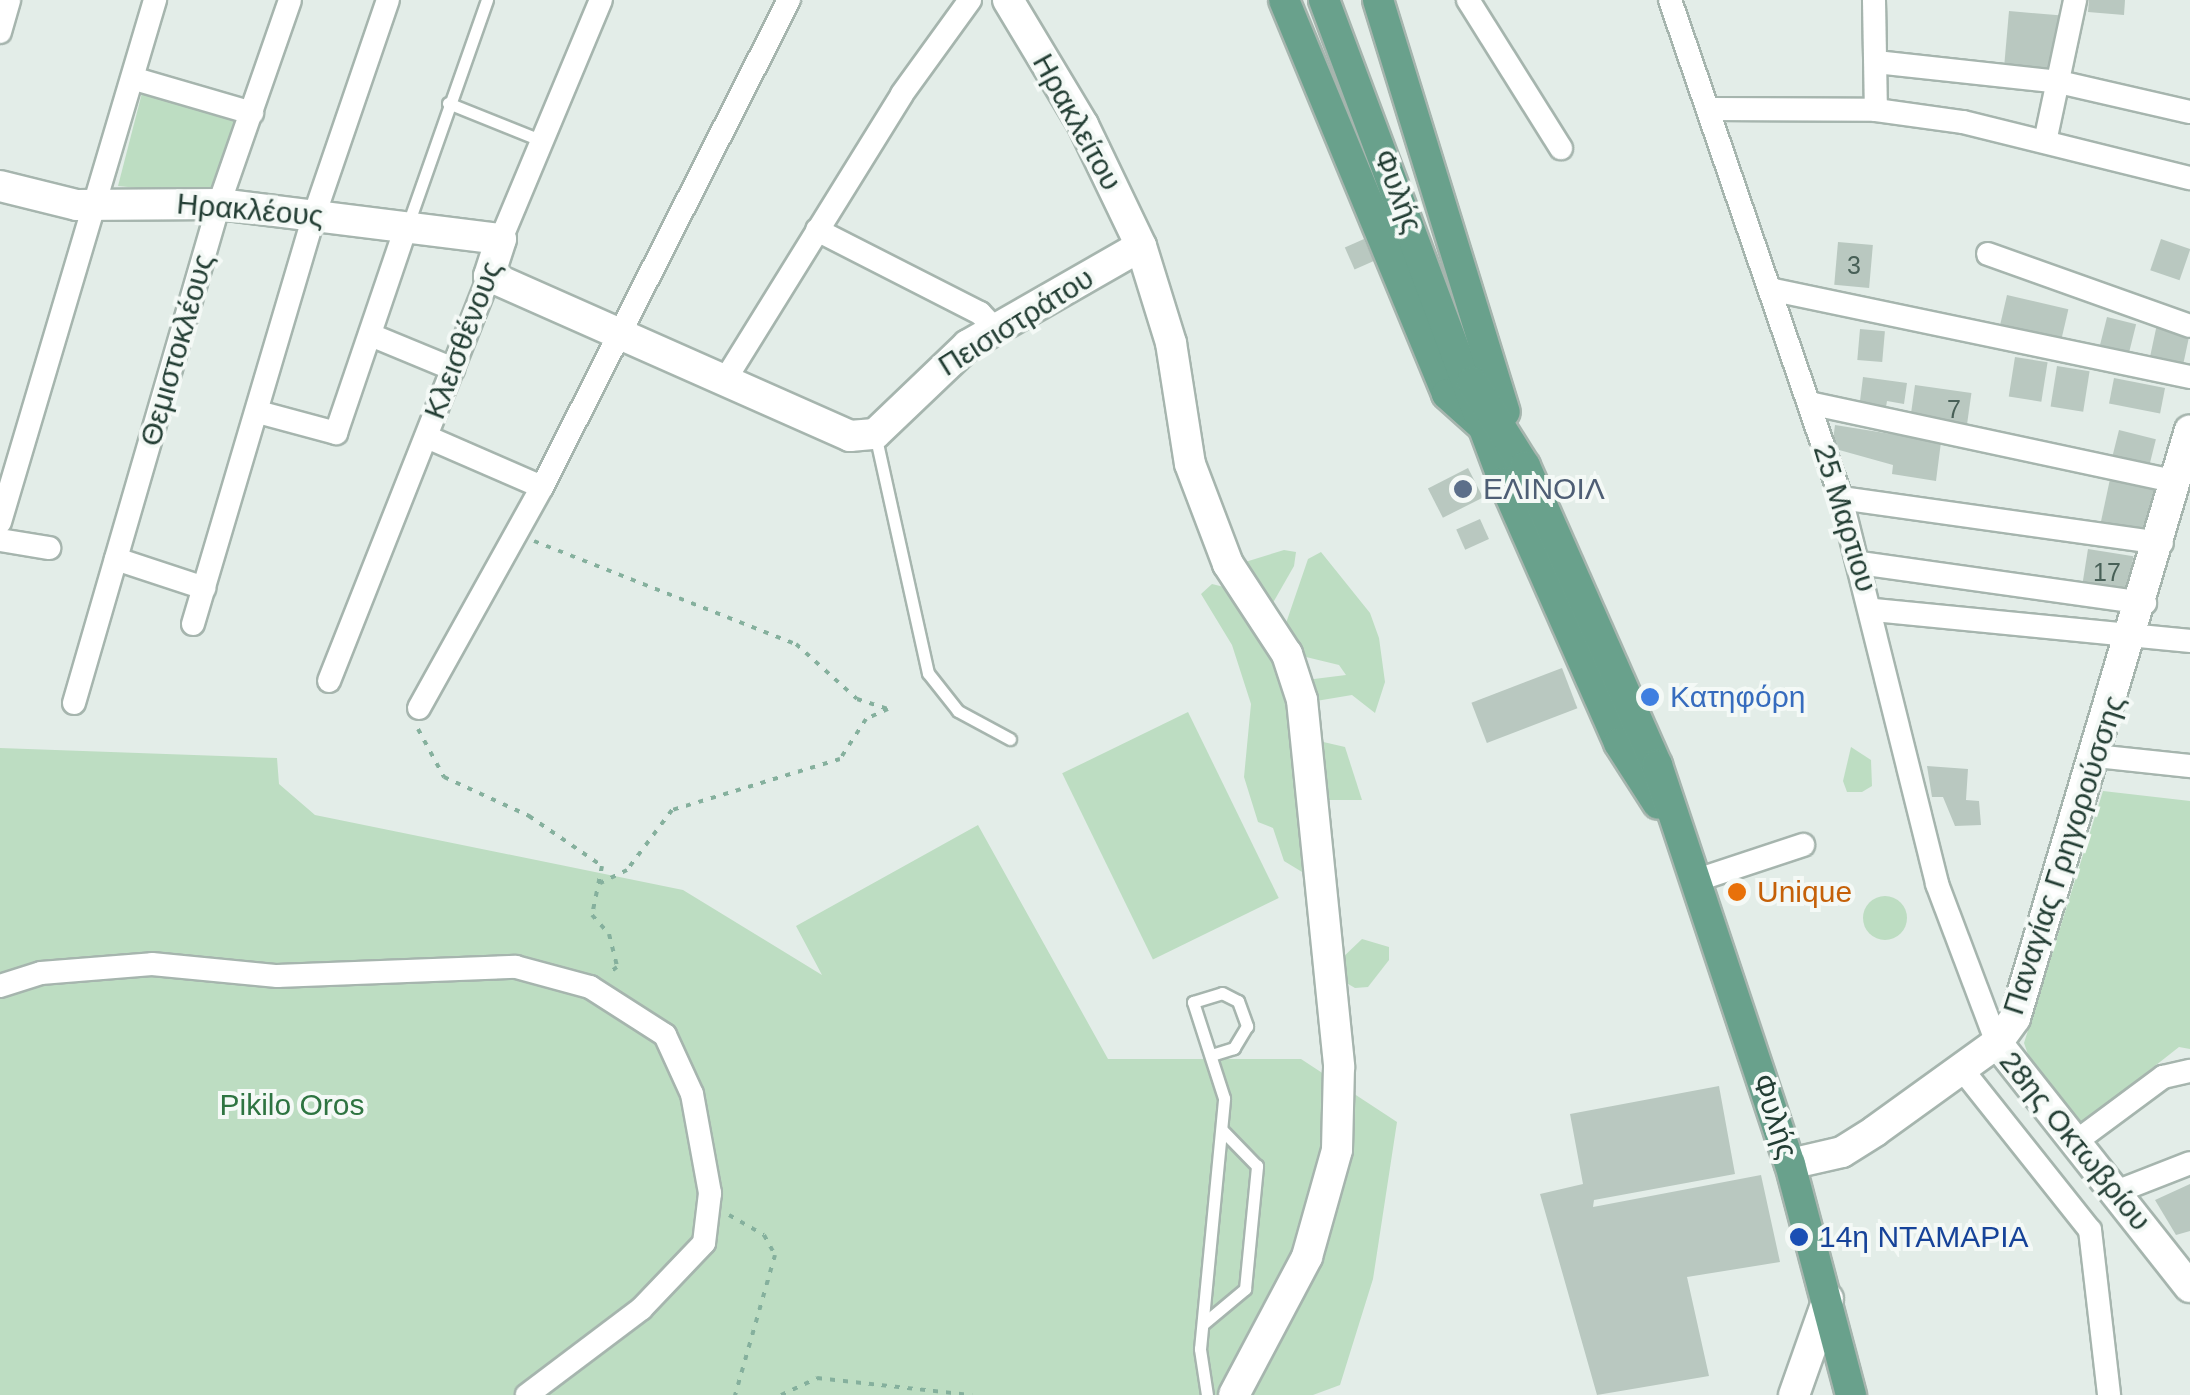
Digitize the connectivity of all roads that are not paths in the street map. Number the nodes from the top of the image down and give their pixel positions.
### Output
1 (9, 0) edge
2 (155, 0) edge
3 (290, 0) edge
4 (388, 0) edge
5 (487, 0) edge
6 (601, 0) edge
7 (788, 0) edge
8 (970, 0) edge
9 (1008, 0) edge
10 (1284, 0) edge
11 (1324, 0) edge
12 (1378, 0) edge
13 (1468, 0) edge
14 (1670, 0) edge
15 (1874, 0) edge
16 (2075, 0) edge
17 (0, 32) edge
18 (1876, 62) junction
19 (135, 79) junction
20 (2059, 82) junction
21 (448, 103) junction
22 (1710, 109) junction
23 (1876, 110) junction
24 (2190, 112) edge
25 (252, 113) junction
26 (2046, 137) junction
27 (540, 140) junction
28 (1561, 148) dead end
29 (2190, 178) edge
30 (0, 186) edge
31 (219, 204) junction
32 (98, 205) junction
33 (314, 216) junction
34 (406, 227) junction
35 (817, 230) junction
36 (500, 239) junction
37 (1141, 246) junction
38 (1988, 254) dead end
39 (488, 276) junction
40 (1774, 290) junction
41 (2190, 326) edge
42 (994, 328) junction
43 (622, 332) junction
44 (372, 335) junction
45 (453, 370) junction
46 (2190, 377) edge
47 (725, 380) junction
48 (1472, 382) junction
49 (1809, 403) junction
50 (258, 412) junction
51 (1487, 430) junction
52 (2190, 431) edge
53 (862, 435) junction
54 (427, 437) junction
55 (1524, 466) junction
56 (2178, 482) junction
57 (542, 487) junction
58 (1841, 498) junction
59 (0, 522) edge
60 (0, 540) edge
61 (2162, 542) junction
62 (50, 548) dead end
63 (116, 560) junction
64 (1860, 563) junction
65 (204, 588) junction
66 (2144, 603) junction
67 (1874, 610) junction
68 (193, 624) dead end
69 (2134, 634) junction
70 (2190, 641) edge
71 (330, 681) dead end
72 (74, 704) dead end
73 (419, 708) road end
74 (1010, 739) dead end
75 (2096, 756) junction
76 (2190, 766) edge
77 (1682, 842) junction
78 (1804, 845) dead end
79 (1694, 881) junction
80 (0, 986) edge
81 (1997, 1043) junction
82 (1214, 1054) junction
83 (1961, 1068) junction
84 (2190, 1070) edge
85 (1222, 1130) junction
86 (2074, 1143) junction
87 (2190, 1163) edge
88 (1790, 1164) junction
89 (2116, 1192) junction
90 (2190, 1286) edge
91 (1828, 1299) junction
92 (1203, 1324) junction
93 (527, 1395) edge
94 (1207, 1395) edge
95 (1234, 1395) edge
96 (1794, 1395) edge
97 (1851, 1395) edge
98 (2110, 1395) edge

1 - 17 street
2 - 19 street
3 - 25 street, Θεμιστοκλέους
4 - 33 street
5 - 21 lane
6 - 27 street, Κλεισθένους
7 - 43 street
8 - 35 street
9 - 37 street, Ηρακλείτου
10 - 51 main road
11 - 48 main road, Φυλής
12 - 55 main road
13 - 28 street
14 - 22 street, 25 Μαρτιου
15 - 18 street
16 - 20 street
18 - 20 street
18 - 23 street
19 - 25 street
19 - 32 street
20 - 24 street
20 - 26 street
21 - 27 lane
21 - 34 lane
22 - 23 street
22 - 40 street, 25 Μαρτιου
23 - 26 street
25 - 31 street, Θεμιστοκλέους
26 - 29 street
27 - 36 street, Κλεισθένους
30 - 32 street, Ηρακλέους
31 - 32 street, Ηρακλέους
31 - 33 street, Ηρακλέους
31 - 63 street, Θεμιστοκλέους
32 - 59 street
33 - 34 street, Ηρακλέους
33 - 50 street
34 - 36 street, Ηρακλέους
34 - 44 street
35 - 42 street
35 - 47 street
36 - 39 street, Κλεισθένους
37 - 42 street, Πεισιστράτου
37 - 95 street, Ηρακλείτου
38 - 41 street
39 - 43 street
39 - 45 street, Κλεισθένους
40 - 46 street
40 - 49 street, 25 Μαρτιου
42 - 53 street, Πεισιστράτου
43 - 47 street
43 - 57 street
44 - 45 street
44 - 50 street
45 - 54 street, Κλεισθένους
47 - 53 street
48 - 51 main road, Φυλής
48 - 55 main road, Φυλής
49 - 56 street
49 - 58 street, 25 Μαρτιου
50 - 65 street
51 - 77 main road, Φυλής
52 - 56 street, Παναγίας Γρηγορούσσης
53 - 74 lane
54 - 57 street
54 - 71 street, Κλεισθένους
55 - 77 main road, Φυλής
56 - 61 street, Παναγίας Γρηγορούσσης
57 - 73 street
58 - 61 street
58 - 64 street, 25 Μαρτιου
60 - 62 street
61 - 66 street, Παναγίας Γρηγορούσσης
63 - 65 street
63 - 72 street, Θεμιστοκλέους
64 - 66 street
64 - 67 street, 25 Μαρτιου
65 - 68 street
66 - 69 street, Παναγίας Γρηγορούσσης
67 - 69 street
67 - 81 street, 25 Μαρτιου
69 - 70 street
69 - 75 street, Παναγίας Γρηγορούσσης
75 - 76 street
75 - 81 street, Παναγίας Γρηγορούσσης
77 - 79 main road, Φυλής
78 - 79 street
79 - 88 main road, Φυλής
80 - 93 street
81 - 83 street, Παναγίας Γρηγορούσσης
81 - 86 street, 28ης Οκτωβρίου
82 - 82 lane
82 - 85 lane
83 - 88 street, Παναγίας Γρηγορούσσης
83 - 98 street
84 - 86 street
85 - 92 lane
85 - 92 lane
86 - 89 street, 28ης Οκτωβρίου
87 - 89 street
88 - 91 main road, Φυλής
89 - 90 street, 28ης Οκτωβρίου
91 - 96 street
91 - 97 main road, Φυλής
92 - 94 lane

